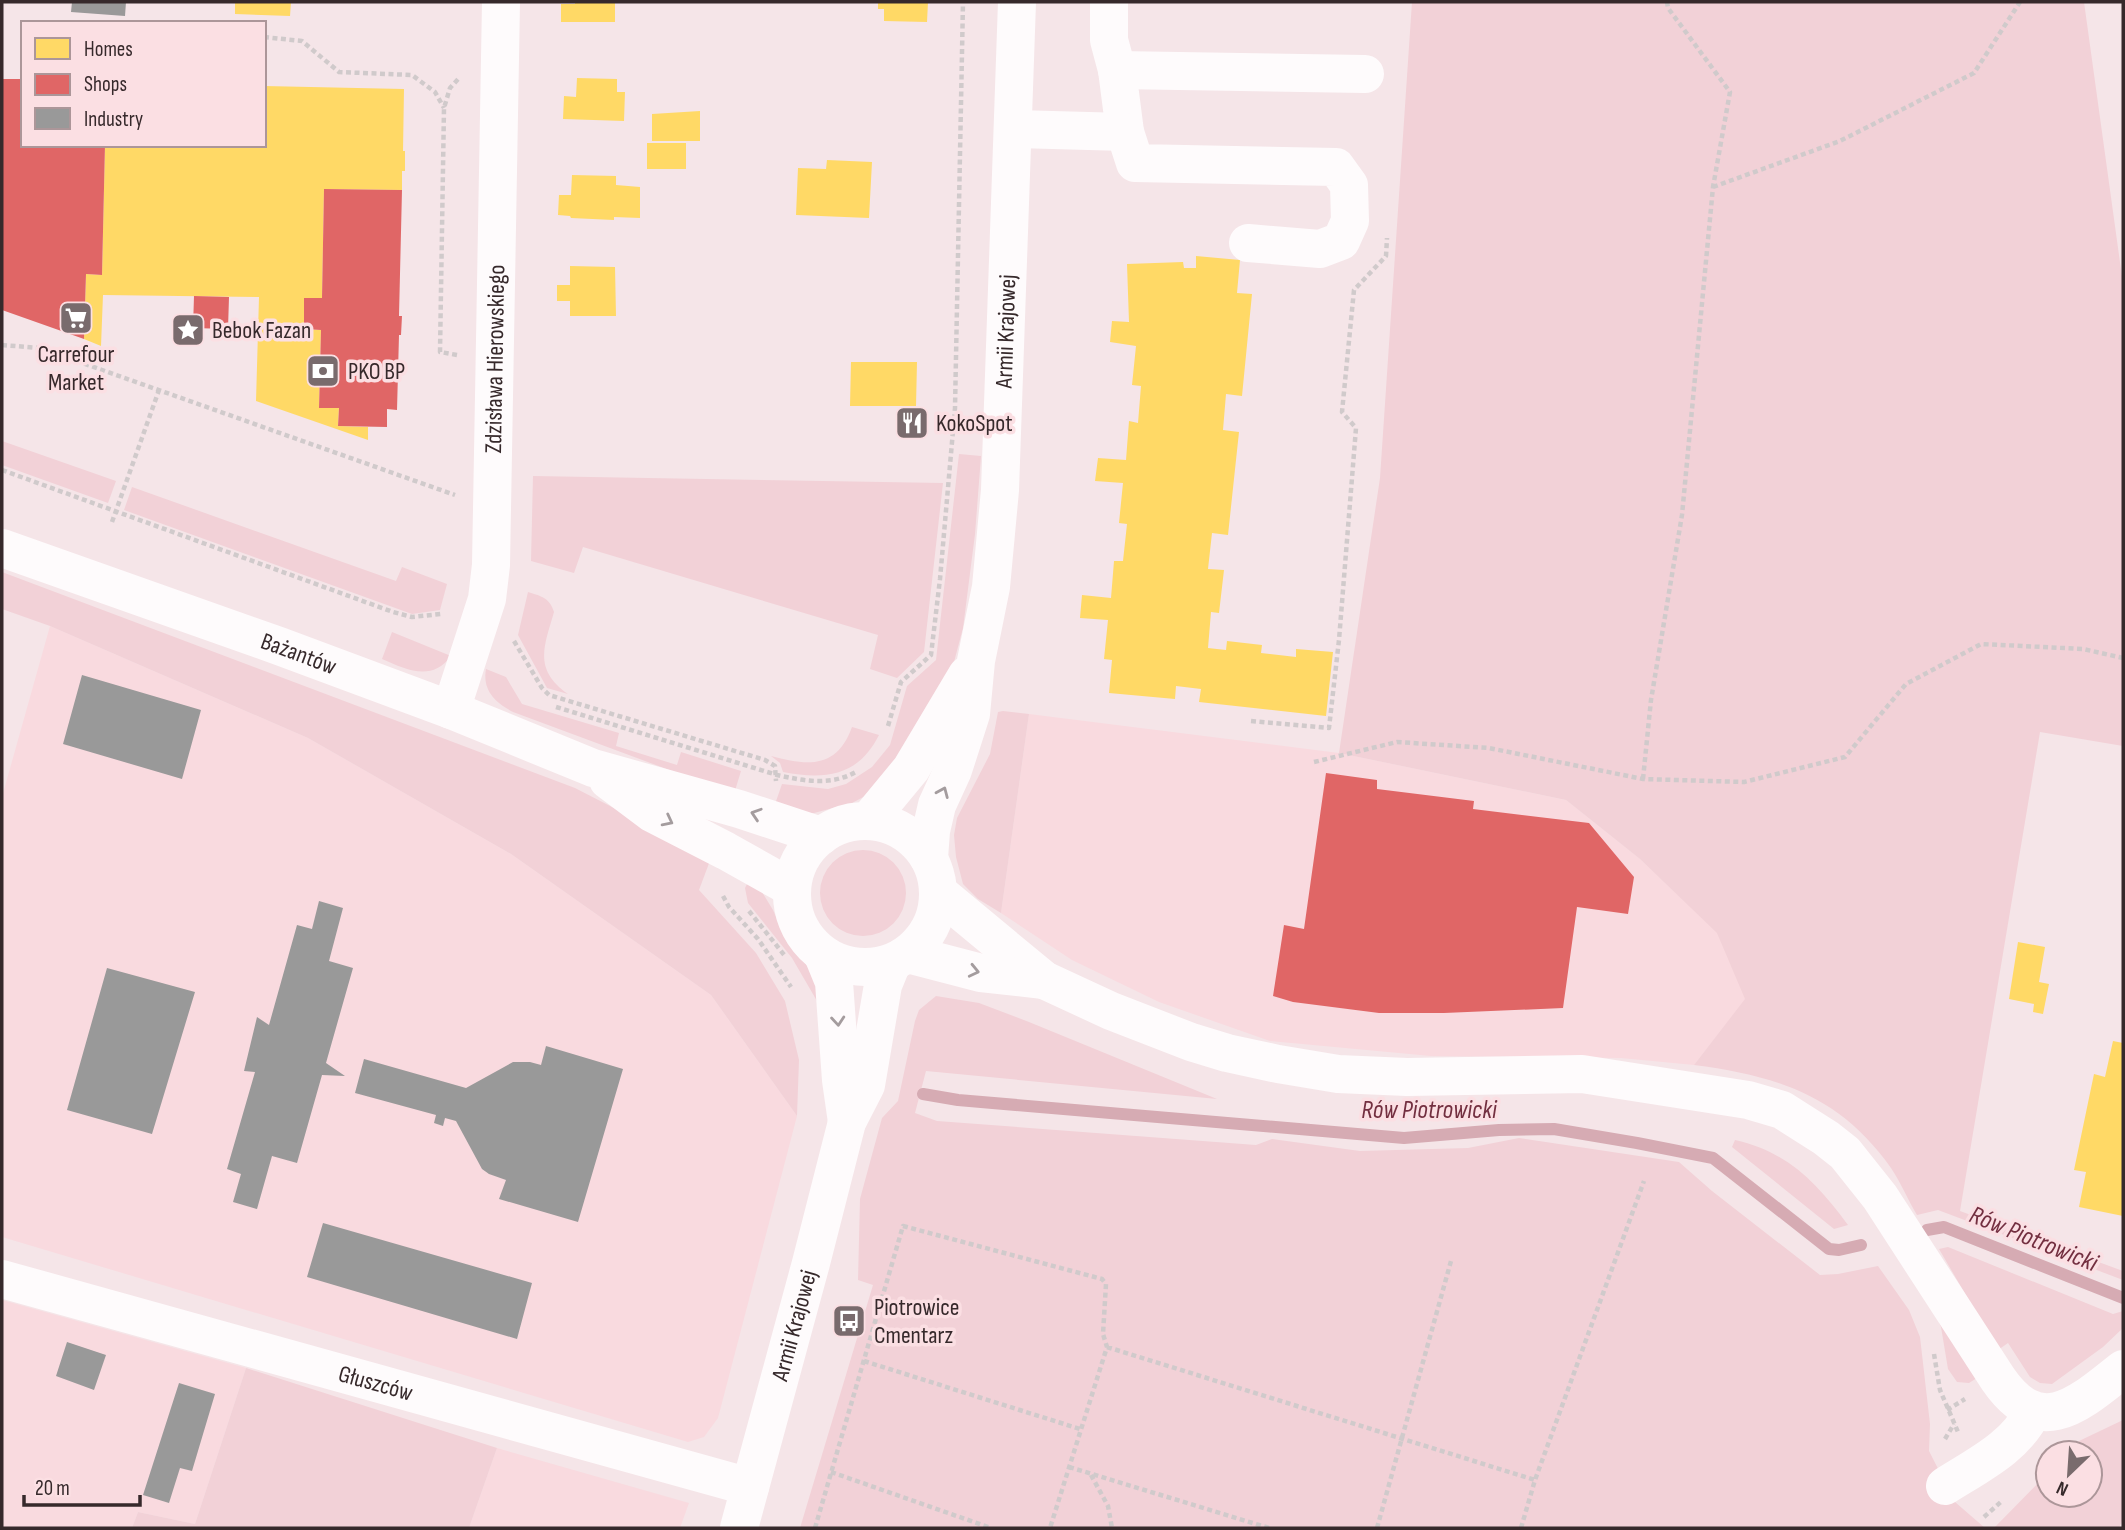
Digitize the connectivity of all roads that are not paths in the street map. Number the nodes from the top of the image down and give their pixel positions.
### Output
1 (501, 2) edge
2 (1017, 2) edge
3 (1109, 2) edge
4 (1117, 70) junction
5 (1365, 74) dead end
6 (1013, 129) junction
7 (1125, 132) junction
8 (1248, 243) dead end
9 (2, 548) edge
10 (976, 661) junction
11 (451, 710) junction
12 (593, 768) junction
13 (868, 821) junction
14 (821, 836) junction
15 (934, 876) junction
16 (792, 888) junction
17 (900, 959) junction
18 (807, 960) junction
19 (1044, 980) junction
20 (847, 1122) junction
21 (2, 1279) edge
22 (2123, 1370) edge
23 (2034, 1411) junction
24 (1945, 1486) dead end
25 (750, 1487) junction
26 (739, 1528) edge

1 - 11 street, Zdzisława Hierowskiego
2 - 6 street, Armii Krajowej
3 - 4 street
4 - 5 street
4 - 7 street
6 - 7 street
6 - 10 street, Armii Krajowej
7 - 8 street
9 - 11 street, Bażantów
10 - 13 street, Armii Krajowej
15 -> 10 street, Armii Krajowej
11 - 12 street, Bażantów
14 -> 12 street, Bażantów
12 -> 16 street, Bażantów
13 - 14 street
13 - 15 street
14 - 16 street
15 - 17 street
15 - 19 street
16 - 18 street
17 - 18 street
17 -> 19 street
17 - 20 street, Armii Krajowej
18 -> 20 street, Armii Krajowej
19 - 23 street
20 - 25 street, Armii Krajowej
21 - 25 street, Głuszców
22 - 23 street
23 - 24 street
25 - 26 street, Armii Krajowej

